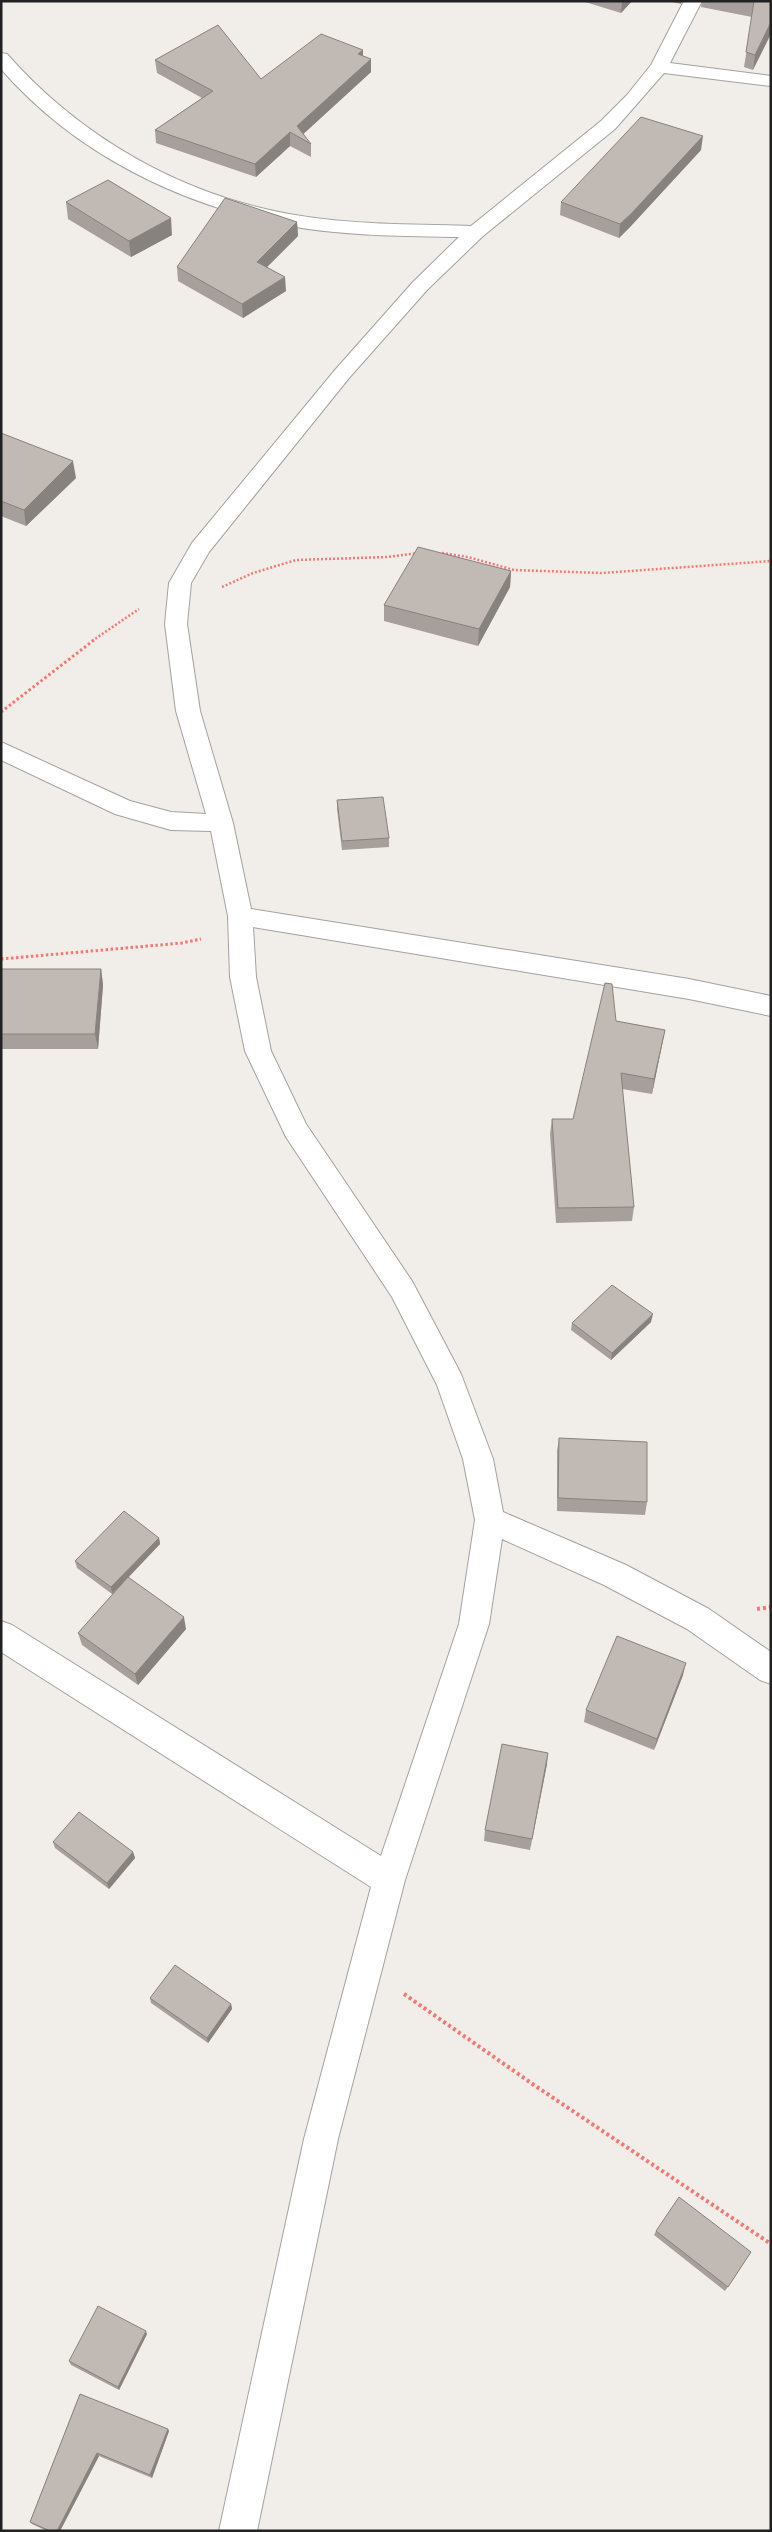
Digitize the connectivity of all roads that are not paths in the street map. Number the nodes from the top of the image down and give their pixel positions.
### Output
1 (693, 1) edge
2 (1, 58) edge
3 (659, 67) junction
4 (771, 81) edge
5 (1, 89) edge
6 (31, 93) junction
7 (476, 232) junction
8 (1, 750) edge
9 (221, 823) junction
10 (240, 924) junction
11 (771, 1006) edge
12 (490, 1520) junction
13 (1, 1635) edge
14 (771, 1670) edge
15 (389, 1880) junction
16 (238, 2531) edge

1 - 3 street
2 - 6 street
3 - 4 street
3 - 7 street
5 - 6 street
6 - 7 street
7 - 9 street
8 - 9 street
9 - 10 street
10 - 11 street
10 - 12 street
12 - 14 street
12 - 15 street
13 - 15 street
15 - 16 street

